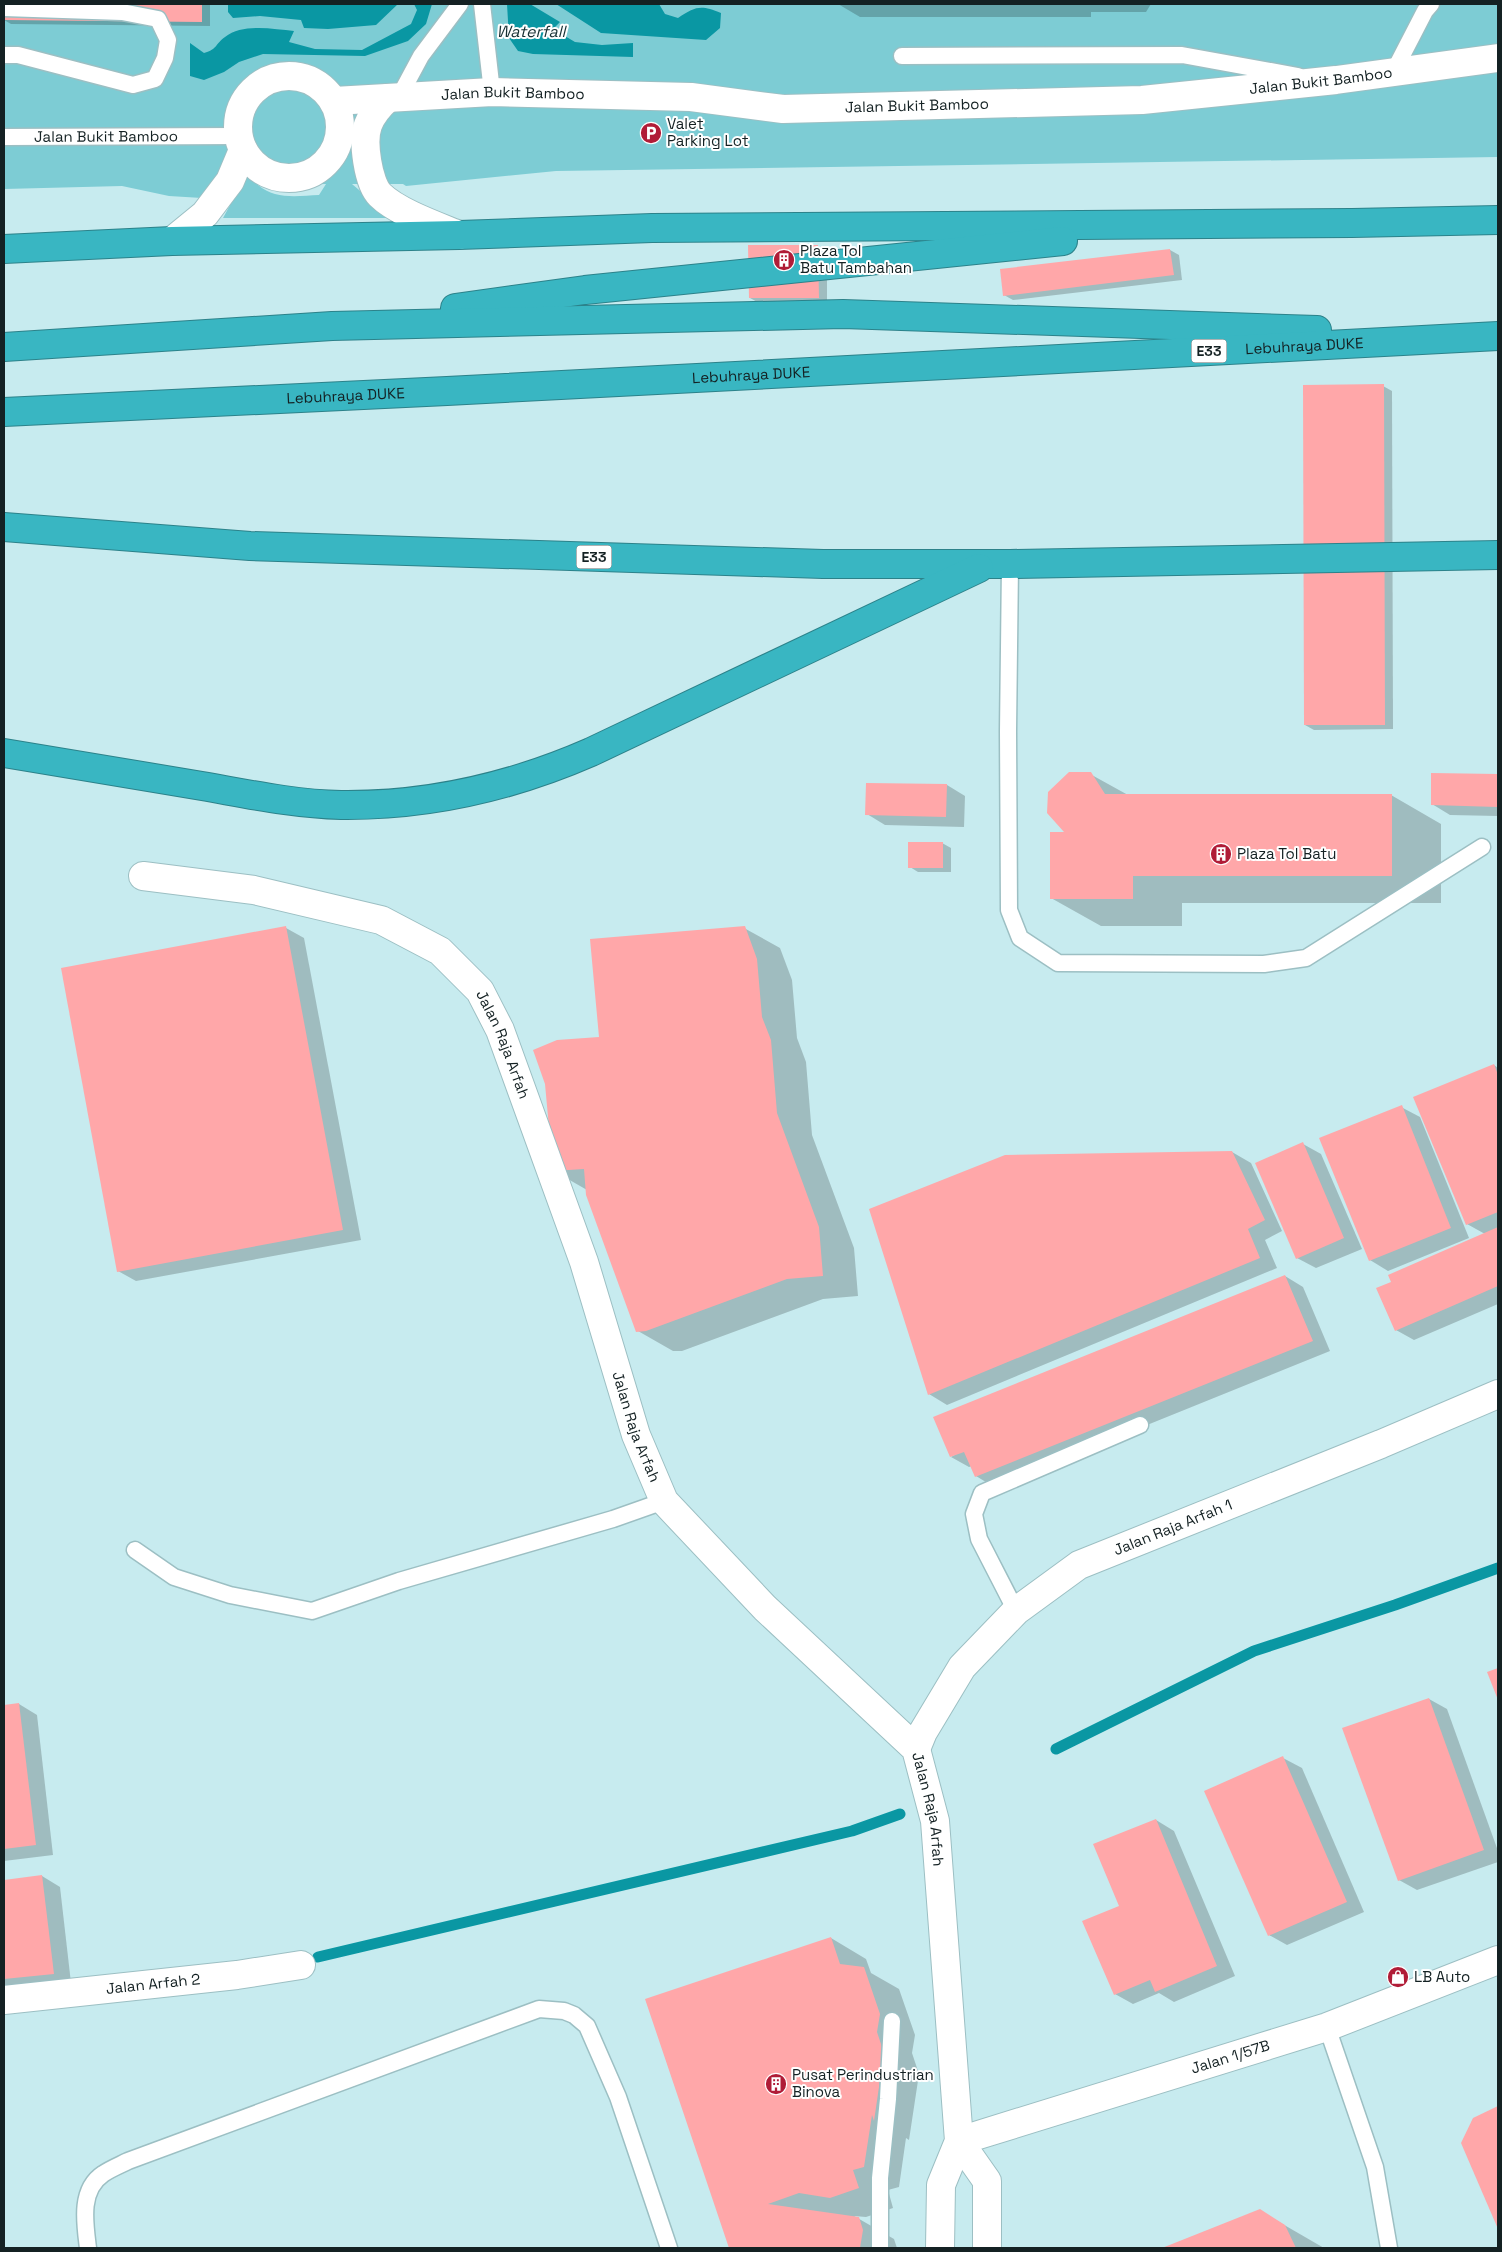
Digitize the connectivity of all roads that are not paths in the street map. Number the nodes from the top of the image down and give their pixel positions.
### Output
1 (460, 4) edge
2 (482, 4) edge
3 (1431, 4) edge
4 (4, 8) edge
5 (4, 55) edge
6 (902, 56) dead end
7 (1498, 58) edge
8 (1394, 71) junction
9 (1325, 81) junction
10 (492, 92) junction
11 (394, 97) junction
12 (334, 101) junction
13 (340, 134) junction
14 (4, 137) edge
15 (241, 143) junction
16 (380, 195) junction
17 (1498, 220) edge
18 (1204, 225) junction
19 (459, 234) junction
20 (172, 241) junction
21 (4, 249) edge
22 (332, 326) junction
23 (1498, 336) edge
24 (4, 346) edge
25 (4, 412) edge
26 (4, 527) edge
27 (1498, 555) edge
28 (998, 564) junction
29 (4, 753) edge
30 (1482, 847) dead end
31 (143, 876) dead end
32 (1498, 1394) edge
33 (1140, 1425) dead end
34 (664, 1501) junction
35 (135, 1550) dead end
36 (1016, 1612) junction
37 (916, 1750) junction
38 (1498, 1960) edge
39 (301, 1966) dead end
40 (4, 2000) edge
41 (892, 2021) dead end
42 (1327, 2027) junction
43 (959, 2141) junction
44 (88, 2248) edge
45 (669, 2248) edge
46 (880, 2248) edge
47 (940, 2248) edge
48 (986, 2248) edge
49 (1389, 2248) edge

1 - 11 lane
2 - 10 lane
3 - 8 lane
4 - 5 lane
6 - 9 lane
7 - 8 street, Jalan Bukit Bamboo
8 - 9 street, Jalan Bukit Bamboo
9 - 10 street, Jalan Bukit Bamboo
10 - 11 street, Jalan Bukit Bamboo
11 - 12 street, Jalan Bukit Bamboo
11 - 16 street
12 - 13 street
12 - 15 street
13 - 15 street
13 - 16 street
14 - 15 lane, Jalan Bukit Bamboo
15 - 20 street
16 - 19 street
17 - 18 highway
18 - 19 highway
18 - 22 highway
19 - 20 highway
20 - 21 highway
22 - 23 highway
22 - 24 highway
23 - 25 highway, Lebuhraya DUKE / E33
26 - 28 highway, E33
27 - 28 highway, E33
28 - 29 highway
28 - 30 lane
31 - 34 street, Jalan Raja Arfah
32 - 36 street, Jalan Raja Arfah 1
33 - 36 lane
34 - 35 lane
34 - 37 street, Jalan Raja Arfah
36 - 37 street, Jalan Raja Arfah 1
37 - 43 street, Jalan Raja Arfah
38 - 42 street, Jalan 1/57B
39 - 40 street, Jalan Arfah 2
41 - 46 lane
42 - 43 street, Jalan 1/57B
42 - 49 lane
43 - 47 street, Jalan Raja Arfah
43 - 48 street
44 - 45 lane

